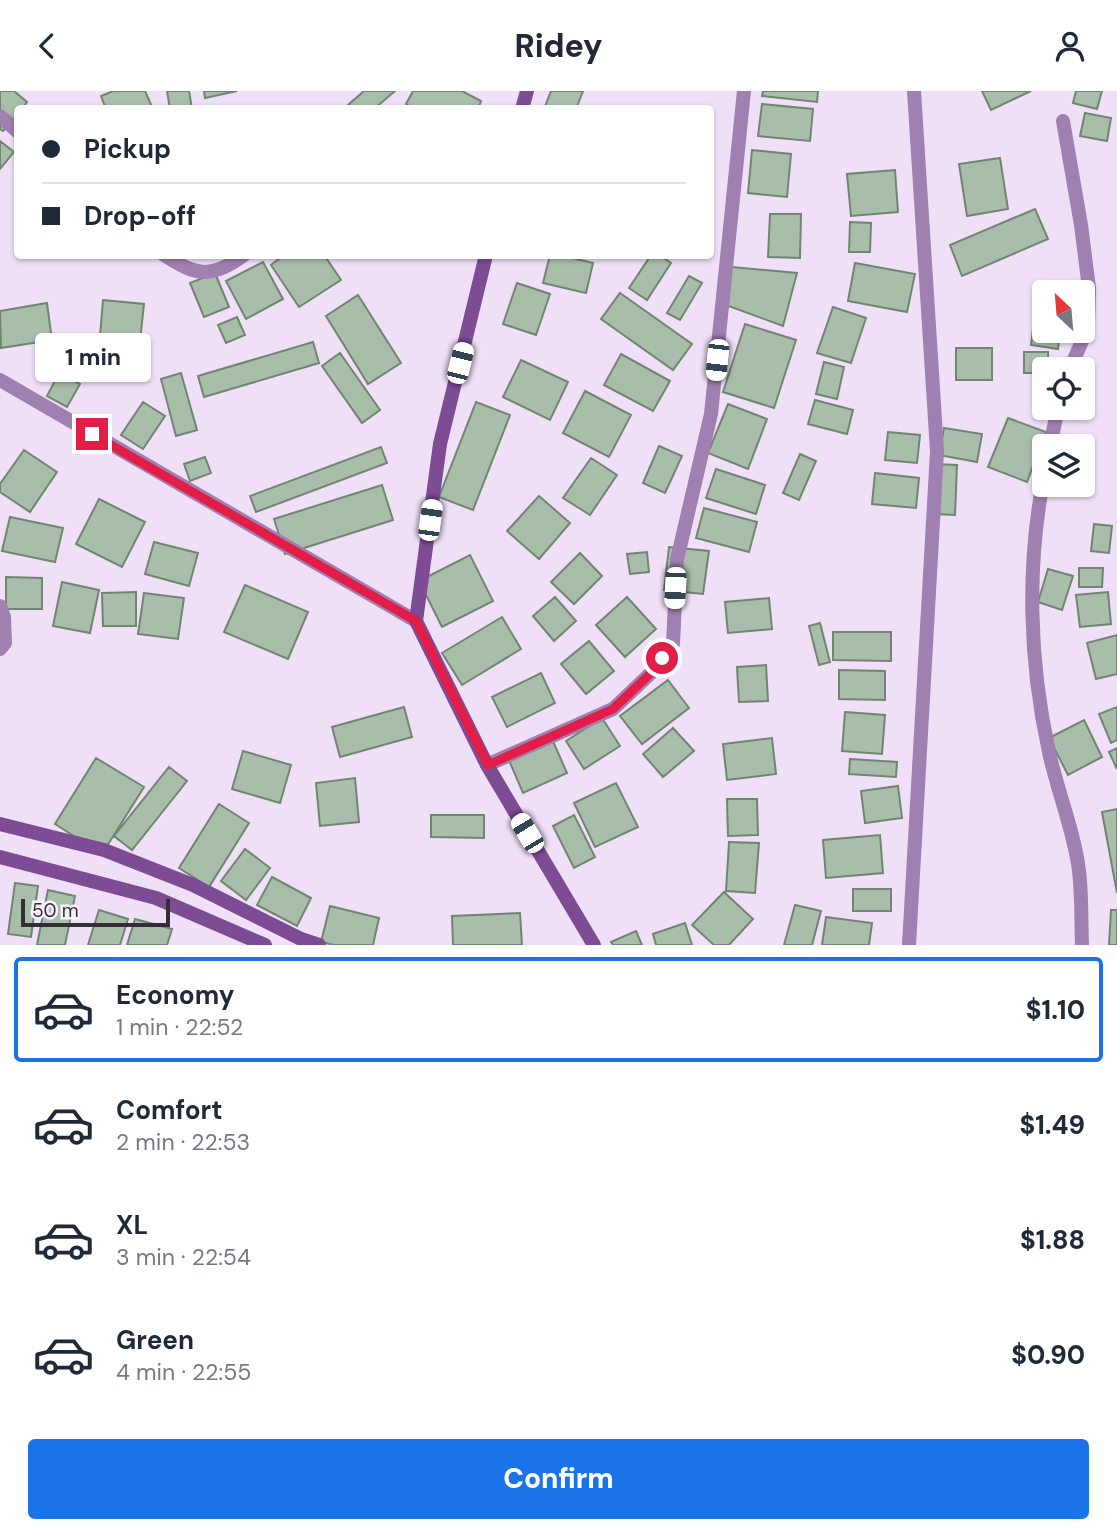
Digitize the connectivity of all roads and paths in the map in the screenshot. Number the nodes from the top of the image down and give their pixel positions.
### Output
1 (744, 91) edge
2 (914, 91) edge
3 (0, 116) edge
4 (1063, 121) dead end
5 (14, 128) edge
6 (170, 259) edge
7 (236, 259) edge
8 (485, 259) edge
9 (1075, 357) edge
10 (0, 380) edge
11 (1040, 497) edge
12 (0, 606) edge
13 (416, 621) junction
14 (0, 649) edge
15 (488, 765) junction
16 (0, 824) edge
17 (0, 857) edge
18 (265, 945) edge
19 (319, 945) edge
20 (594, 945) edge
21 (909, 945) edge
22 (1083, 945) edge

1 - 15 street
2 - 21 street
3 - 5 street
4 - 9 street
6 - 7 street
8 - 13 main road
10 - 13 street
11 - 22 street
12 - 14 street
13 - 15 main road
15 - 20 main road
16 - 19 main road
17 - 18 main road

